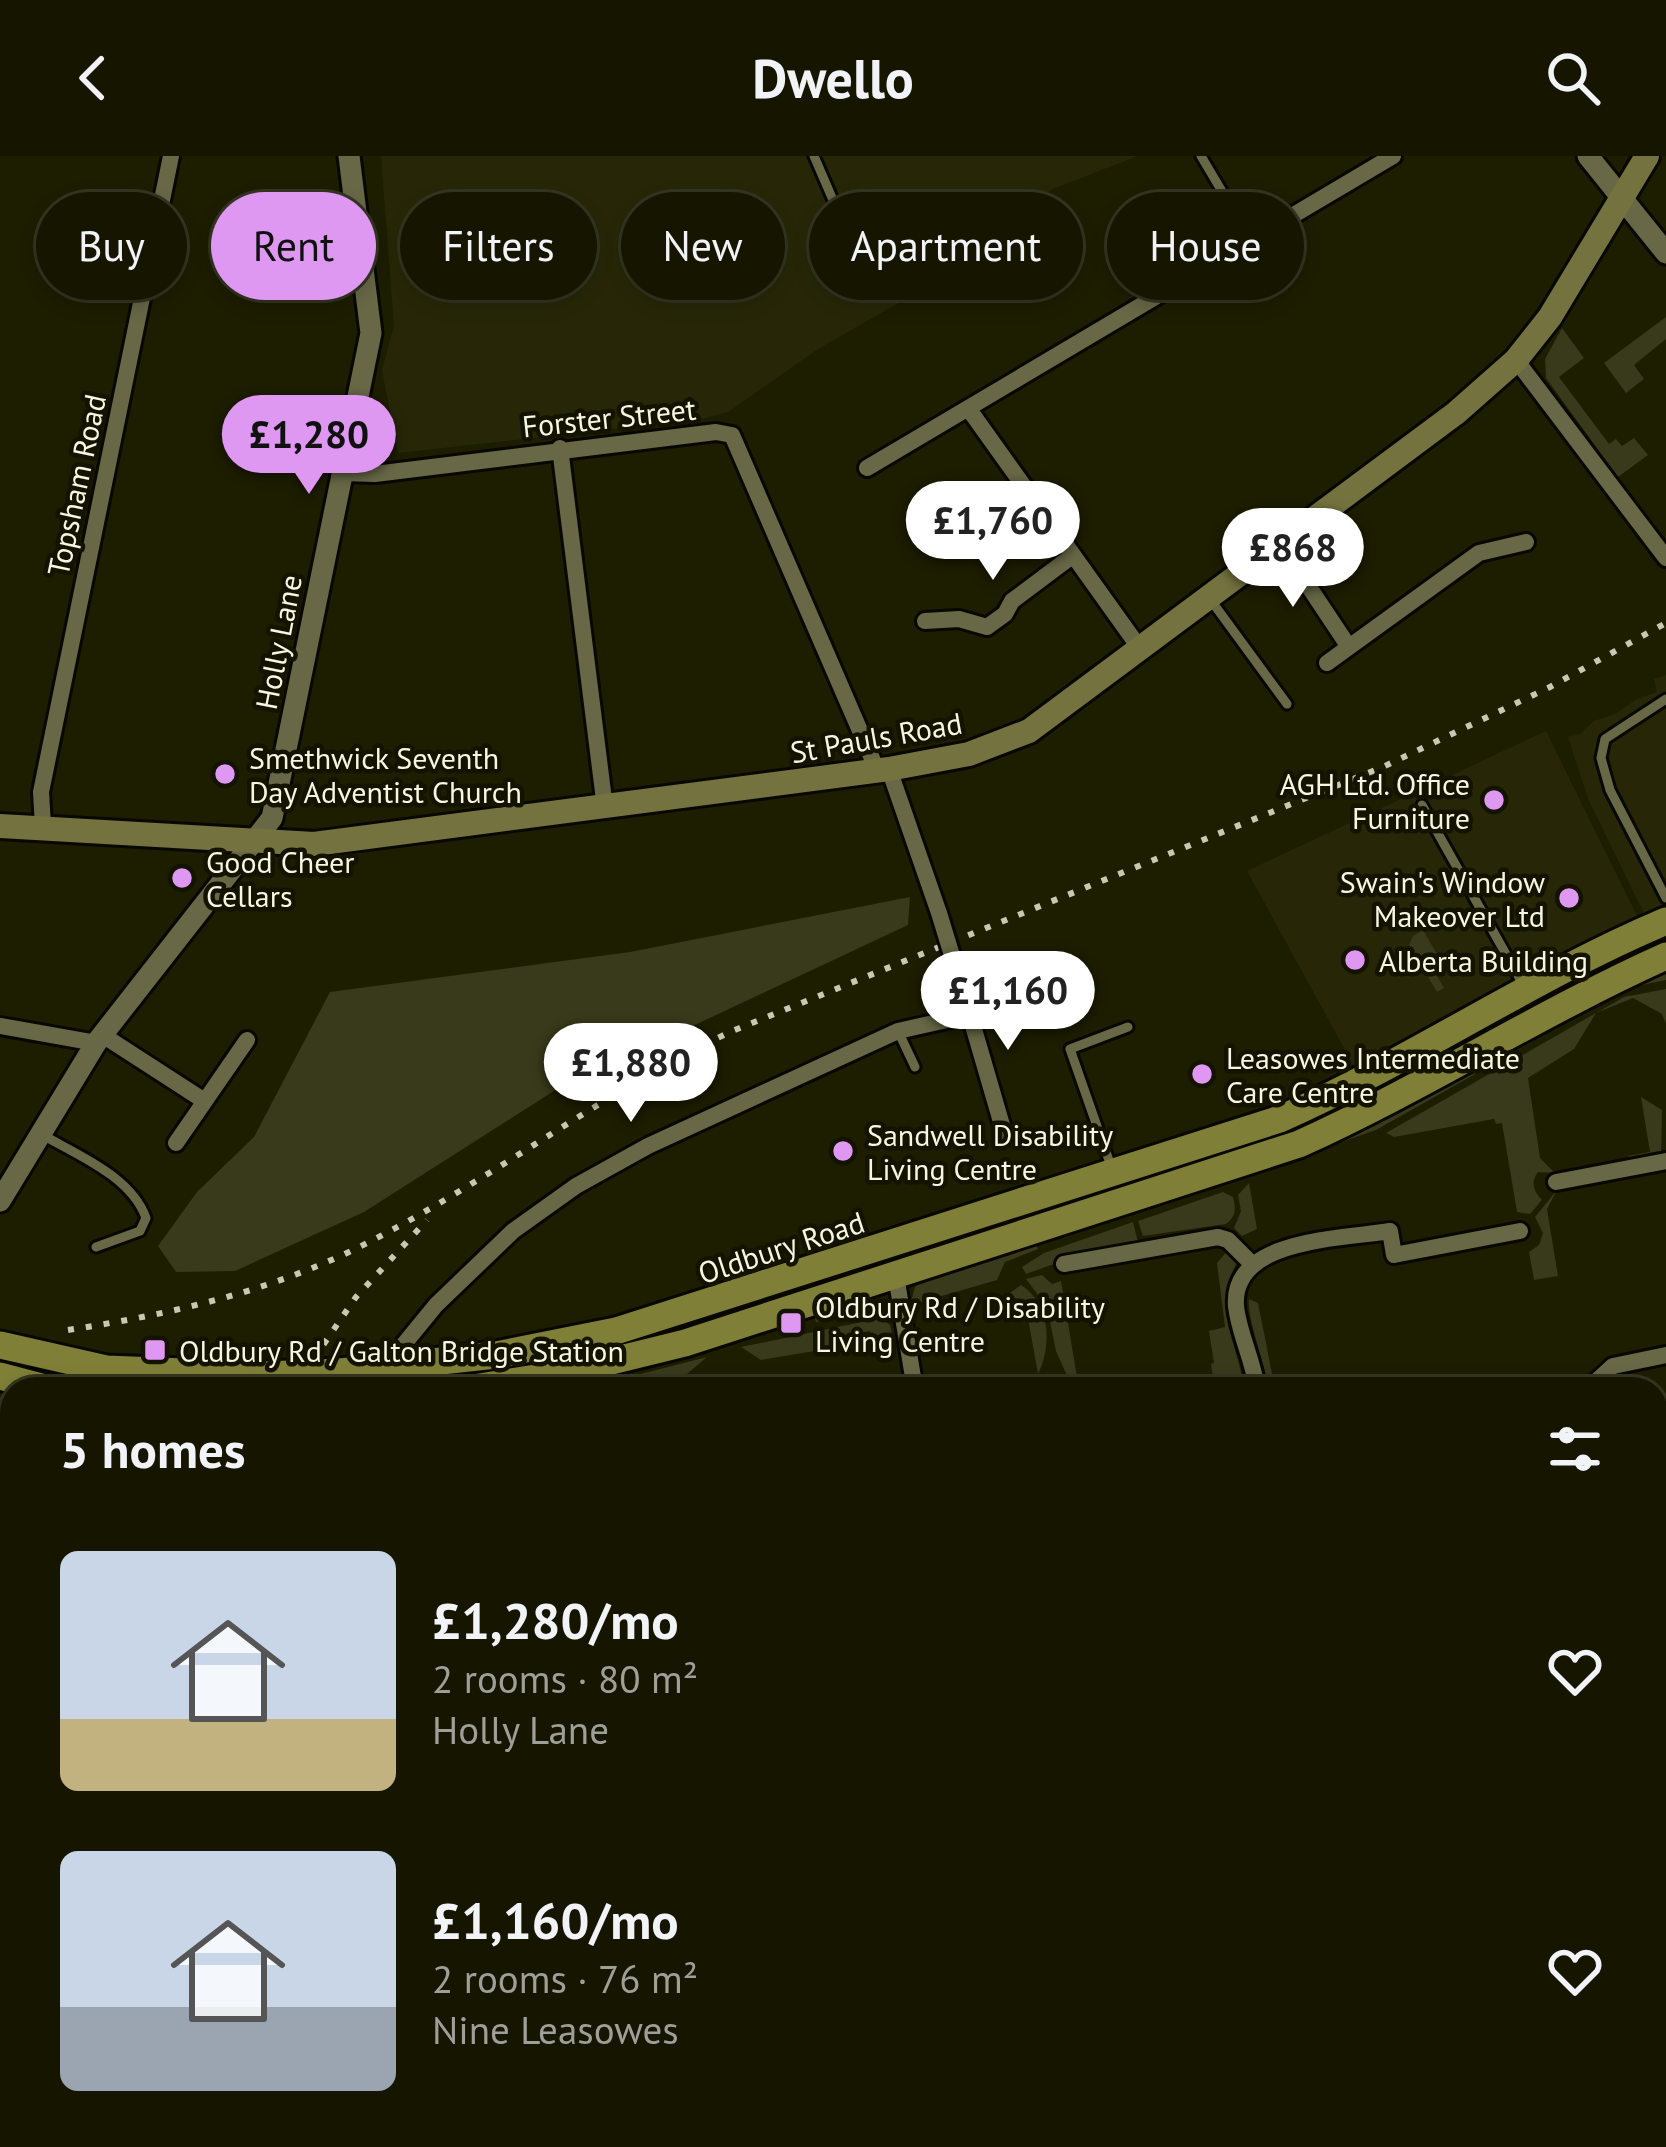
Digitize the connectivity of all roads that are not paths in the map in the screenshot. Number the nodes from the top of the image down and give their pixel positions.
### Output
1 (171, 156) edge
2 (349, 156) edge
3 (814, 156) edge
4 (1201, 156) edge
5 (1394, 156) edge
6 (1588, 156) edge
7 (1647, 156) edge
8 (832, 192) edge
9 (1222, 192) edge
10 (1622, 199) junction
11 (1304, 211) edge
12 (1666, 253) edge
13 (1153, 300) edge
14 (1516, 361) junction
15 (968, 408) junction
16 (560, 448) junction
17 (867, 467) dead end
18 (343, 473) junction
19 (1468, 535) dead end
20 (1526, 542) dead end
21 (1281, 545) junction
22 (1479, 553) junction
23 (1072, 556) junction
24 (1666, 558) edge
25 (1210, 599) junction
26 (925, 621) dead end
27 (1348, 646) junction
28 (1141, 650) junction
29 (1327, 663) dead end
30 (1666, 699) edge
31 (1287, 704) dead end
32 (883, 770) junction
33 (1422, 805) dead end
34 (605, 808) junction
35 (0, 826) edge
36 (43, 826) junction
37 (256, 843) junction
38 (1659, 910) edge
39 (1666, 956) edge
40 (1527, 991) junction
41 (969, 1015) junction
42 (0, 1026) edge
43 (1128, 1027) dead end
44 (898, 1031) junction
45 (100, 1040) junction
46 (247, 1040) dead end
47 (915, 1067) dead end
48 (1077, 1074) junction
49 (1063, 1078) dead end
50 (203, 1100) junction
51 (1004, 1132) dead end
52 (41, 1134) junction
53 (176, 1143) dead end
54 (1666, 1162) edge
55 (1114, 1174) junction
56 (1556, 1182) dead end
57 (0, 1201) edge
58 (1520, 1232) dead end
59 (96, 1247) dead end
60 (1064, 1264) dead end
61 (1252, 1264) junction
62 (896, 1276) junction
63 (0, 1345) edge
64 (1666, 1355) edge
65 (397, 1367) junction
66 (529, 1377) edge
67 (913, 1377) edge
68 (1255, 1377) edge
69 (1601, 1377) edge

1 - 36 street, Topsham Road
2 - 18 street, Holly Lane
3 - 8 lane
4 - 9 lane
5 - 11 street
6 - 10 street
7 - 10 main road, St Pauls Road
10 - 12 street
10 - 14 main road, St Pauls Road
13 - 15 street
14 - 21 main road, St Pauls Road
14 - 24 street
15 - 17 street
15 - 23 street
16 - 18 street, Forster Street
16 - 32 street, Forster Street
16 - 34 street
18 - 37 street, Holly Lane
19 - 22 street
20 - 22 street
21 - 25 main road, St Pauls Road
21 - 27 street
22 - 27 street
23 - 26 street
23 - 28 street
25 - 28 main road, St Pauls Road
25 - 31 lane
27 - 29 street
28 - 32 main road, St Pauls Road
30 - 38 lane
32 - 34 main road, St Pauls Road
32 - 41 street, bridge
33 - 40 lane
34 - 37 main road, St Pauls Road
35 - 36 main road, St Pauls Road
36 - 37 main road, St Pauls Road
37 - 45 street, Holly Lane
38 - 40 main road, Oldbury Road
39 - 62 main road, Oldbury Road
40 - 55 main road, Oldbury Road
41 - 44 street
41 - 51 street
42 - 45 street
43 - 48 lane
44 - 47 lane
44 - 65 street
45 - 50 street
45 - 52 street, Holly Lane
46 - 50 street
48 - 49 lane
48 - 55 lane
50 - 53 street
52 - 57 street, Holly Lane
52 - 59 lane
54 - 56 street
55 - 65 main road, Oldbury Road
58 - 61 street
60 - 61 street
61 - 68 street
62 - 66 main road, Oldbury Road
62 - 67 street
63 - 65 main road, Oldbury Road, bridge
64 - 69 street

